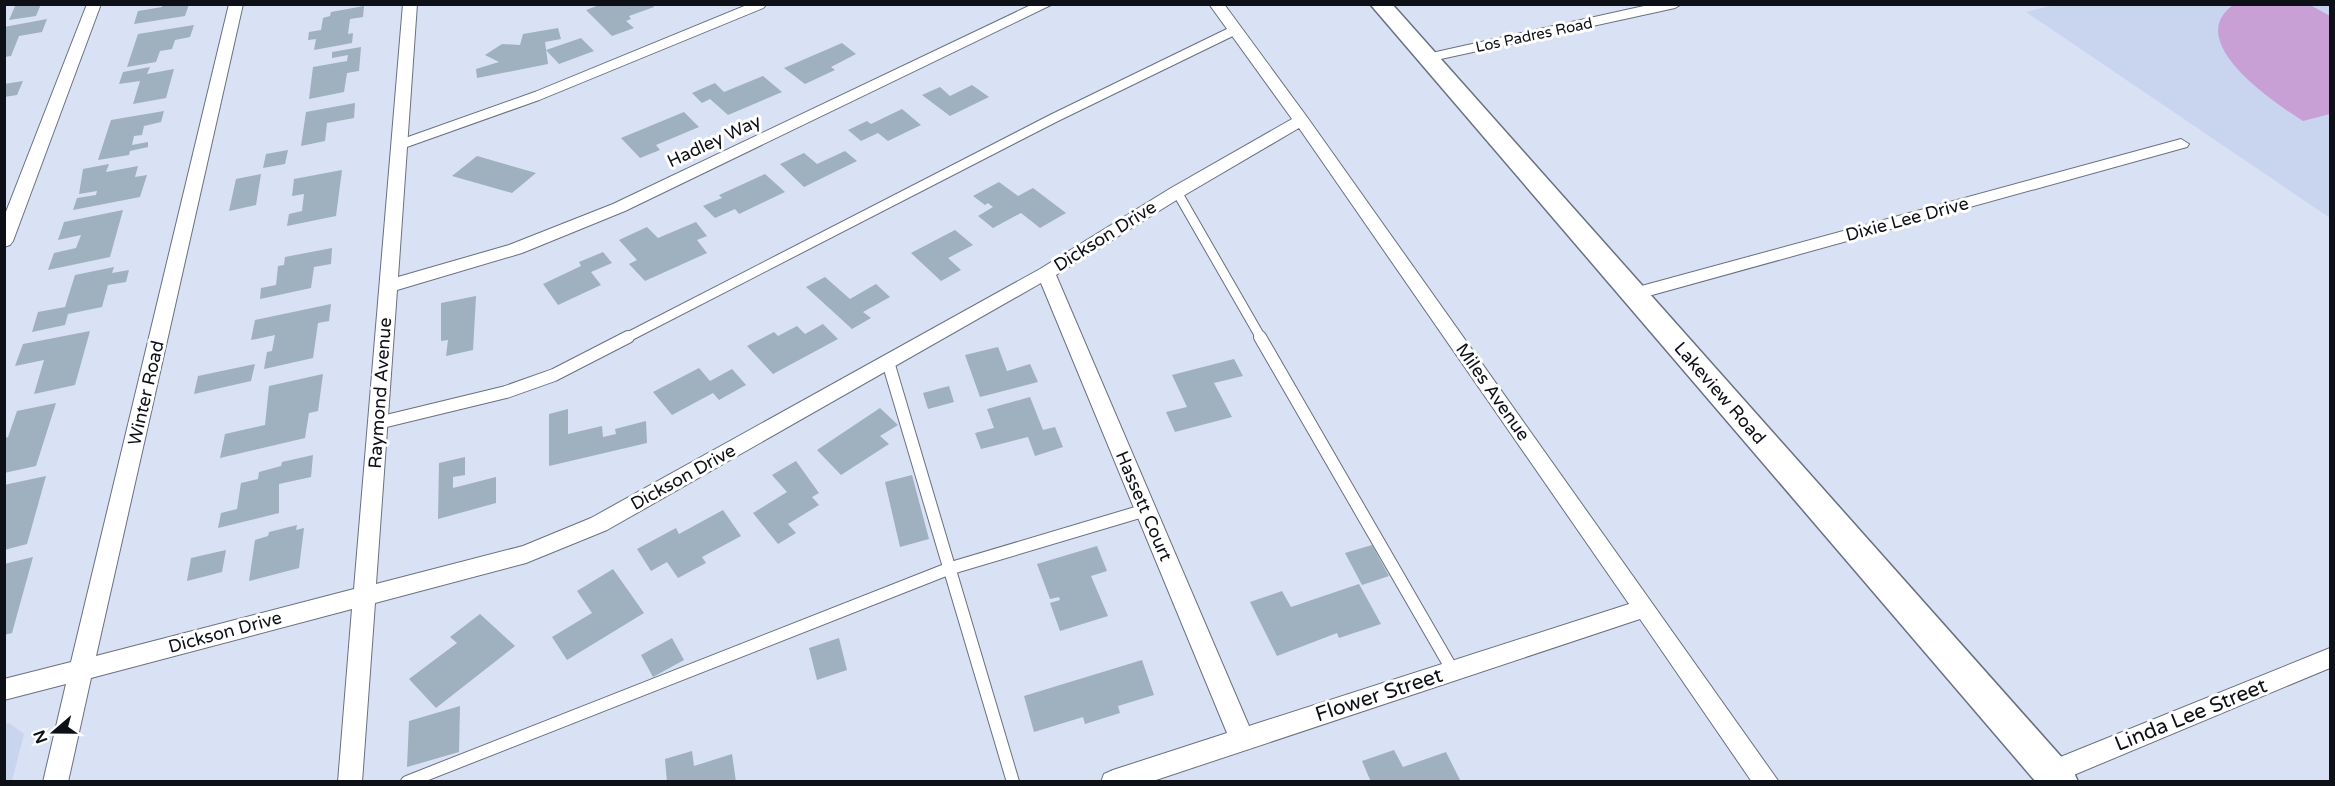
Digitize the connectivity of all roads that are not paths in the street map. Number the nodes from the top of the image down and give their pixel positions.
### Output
1 (94, 4) edge
2 (236, 4) edge
3 (761, 4) edge
4 (1046, 4) edge
5 (1216, 4) edge
6 (1380, 4) edge
7 (410, 5) edge
8 (1669, 5) edge
9 (1235, 30) junction
10 (1428, 58) junction
11 (1301, 120) junction
12 (2181, 144) dead end
13 (399, 145) junction
14 (1177, 192) junction
15 (4, 241) edge
16 (1046, 273) junction
17 (388, 286) junction
18 (1634, 294) junction
19 (888, 362) junction
20 (378, 423) junction
21 (1146, 510) junction
22 (948, 569) junction
23 (364, 595) junction
24 (1645, 608) junction
25 (2331, 658) edge
26 (81, 670) junction
27 (1453, 671) junction
28 (4, 690) edge
29 (1242, 739) junction
30 (2056, 777) edge
31 (56, 782) edge
32 (350, 782) edge
33 (407, 782) edge
34 (1013, 782) edge
35 (1113, 782) edge
36 (1767, 782) edge

1 - 15 street
2 - 26 street, Winter Road
3 - 13 lane
4 - 17 street, Hadley Way
5 - 9 street, Miles Avenue
6 - 10 main road, Lakeview Road
7 - 13 street, Raymond Avenue
8 - 10 street, Los Padres Road
9 - 11 street, Miles Avenue
9 - 20 lane
10 - 18 main road, Lakeview Road
11 - 14 street, Dickson Drive
11 - 24 street, Miles Avenue
12 - 18 street, Dixie Lee Drive
13 - 17 street, Raymond Avenue
14 - 16 street, Dickson Drive
14 - 27 lane
16 - 19 street, Dickson Drive
16 - 21 street, Hassett Court
17 - 20 street, Raymond Avenue
18 - 30 main road, Lakeview Road
19 - 22 lane
19 - 23 street, Dickson Drive
20 - 23 street, Raymond Avenue
21 - 22 lane
21 - 29 street, Hassett Court
22 - 33 lane
22 - 34 lane
23 - 26 street, Dickson Drive
23 - 32 street, Raymond Avenue
24 - 27 street, Flower Street
24 - 36 street, Miles Avenue
25 - 30 street, Linda Lee Street
26 - 28 street, Dickson Drive
26 - 31 street, Winter Road
27 - 29 street, Flower Street
29 - 35 street, Flower Street

